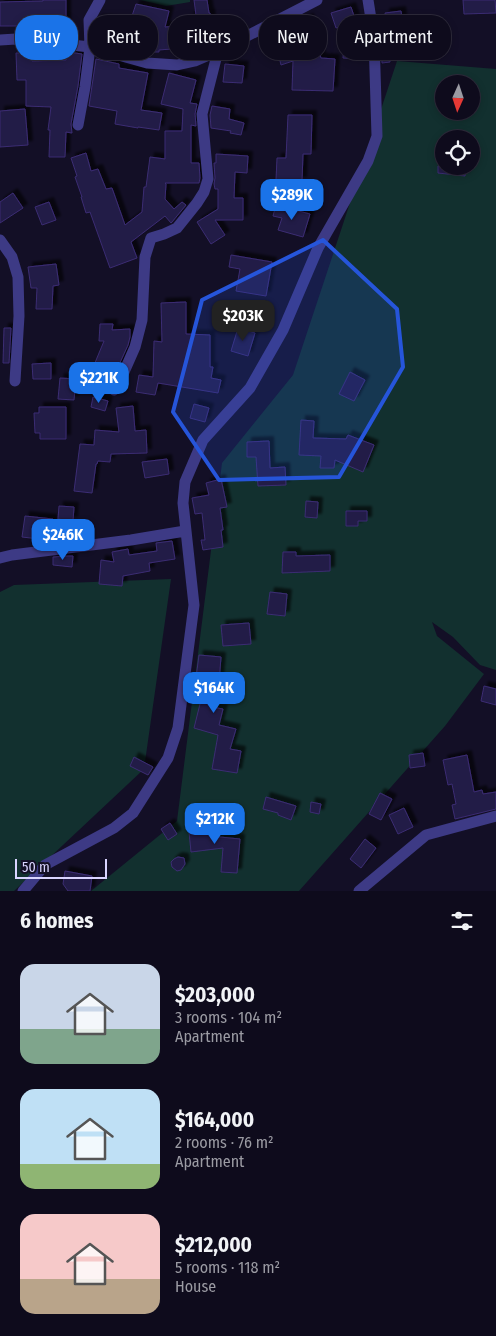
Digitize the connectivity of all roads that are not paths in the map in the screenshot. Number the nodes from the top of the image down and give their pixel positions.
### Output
1 (100, 0) edge
2 (368, 0) edge
3 (312, 1) edge
4 (92, 15) edge
5 (249, 35) edge
6 (0, 40) edge
7 (88, 47) edge
8 (89, 60) edge
9 (136, 60) edge
10 (197, 60) edge
11 (216, 60) edge
12 (78, 125) dead end
13 (0, 240) edge
14 (14, 381) dead end
15 (114, 390) dead end
16 (185, 531) junction
17 (0, 558) edge
18 (496, 816) edge
19 (23, 891) edge
20 (359, 891) edge

1 - 4 street
2 - 16 street
3 - 5 street
6 - 7 street
8 - 12 street
9 - 10 street
11 - 15 street
13 - 14 street
16 - 17 street
16 - 19 street
18 - 20 street

